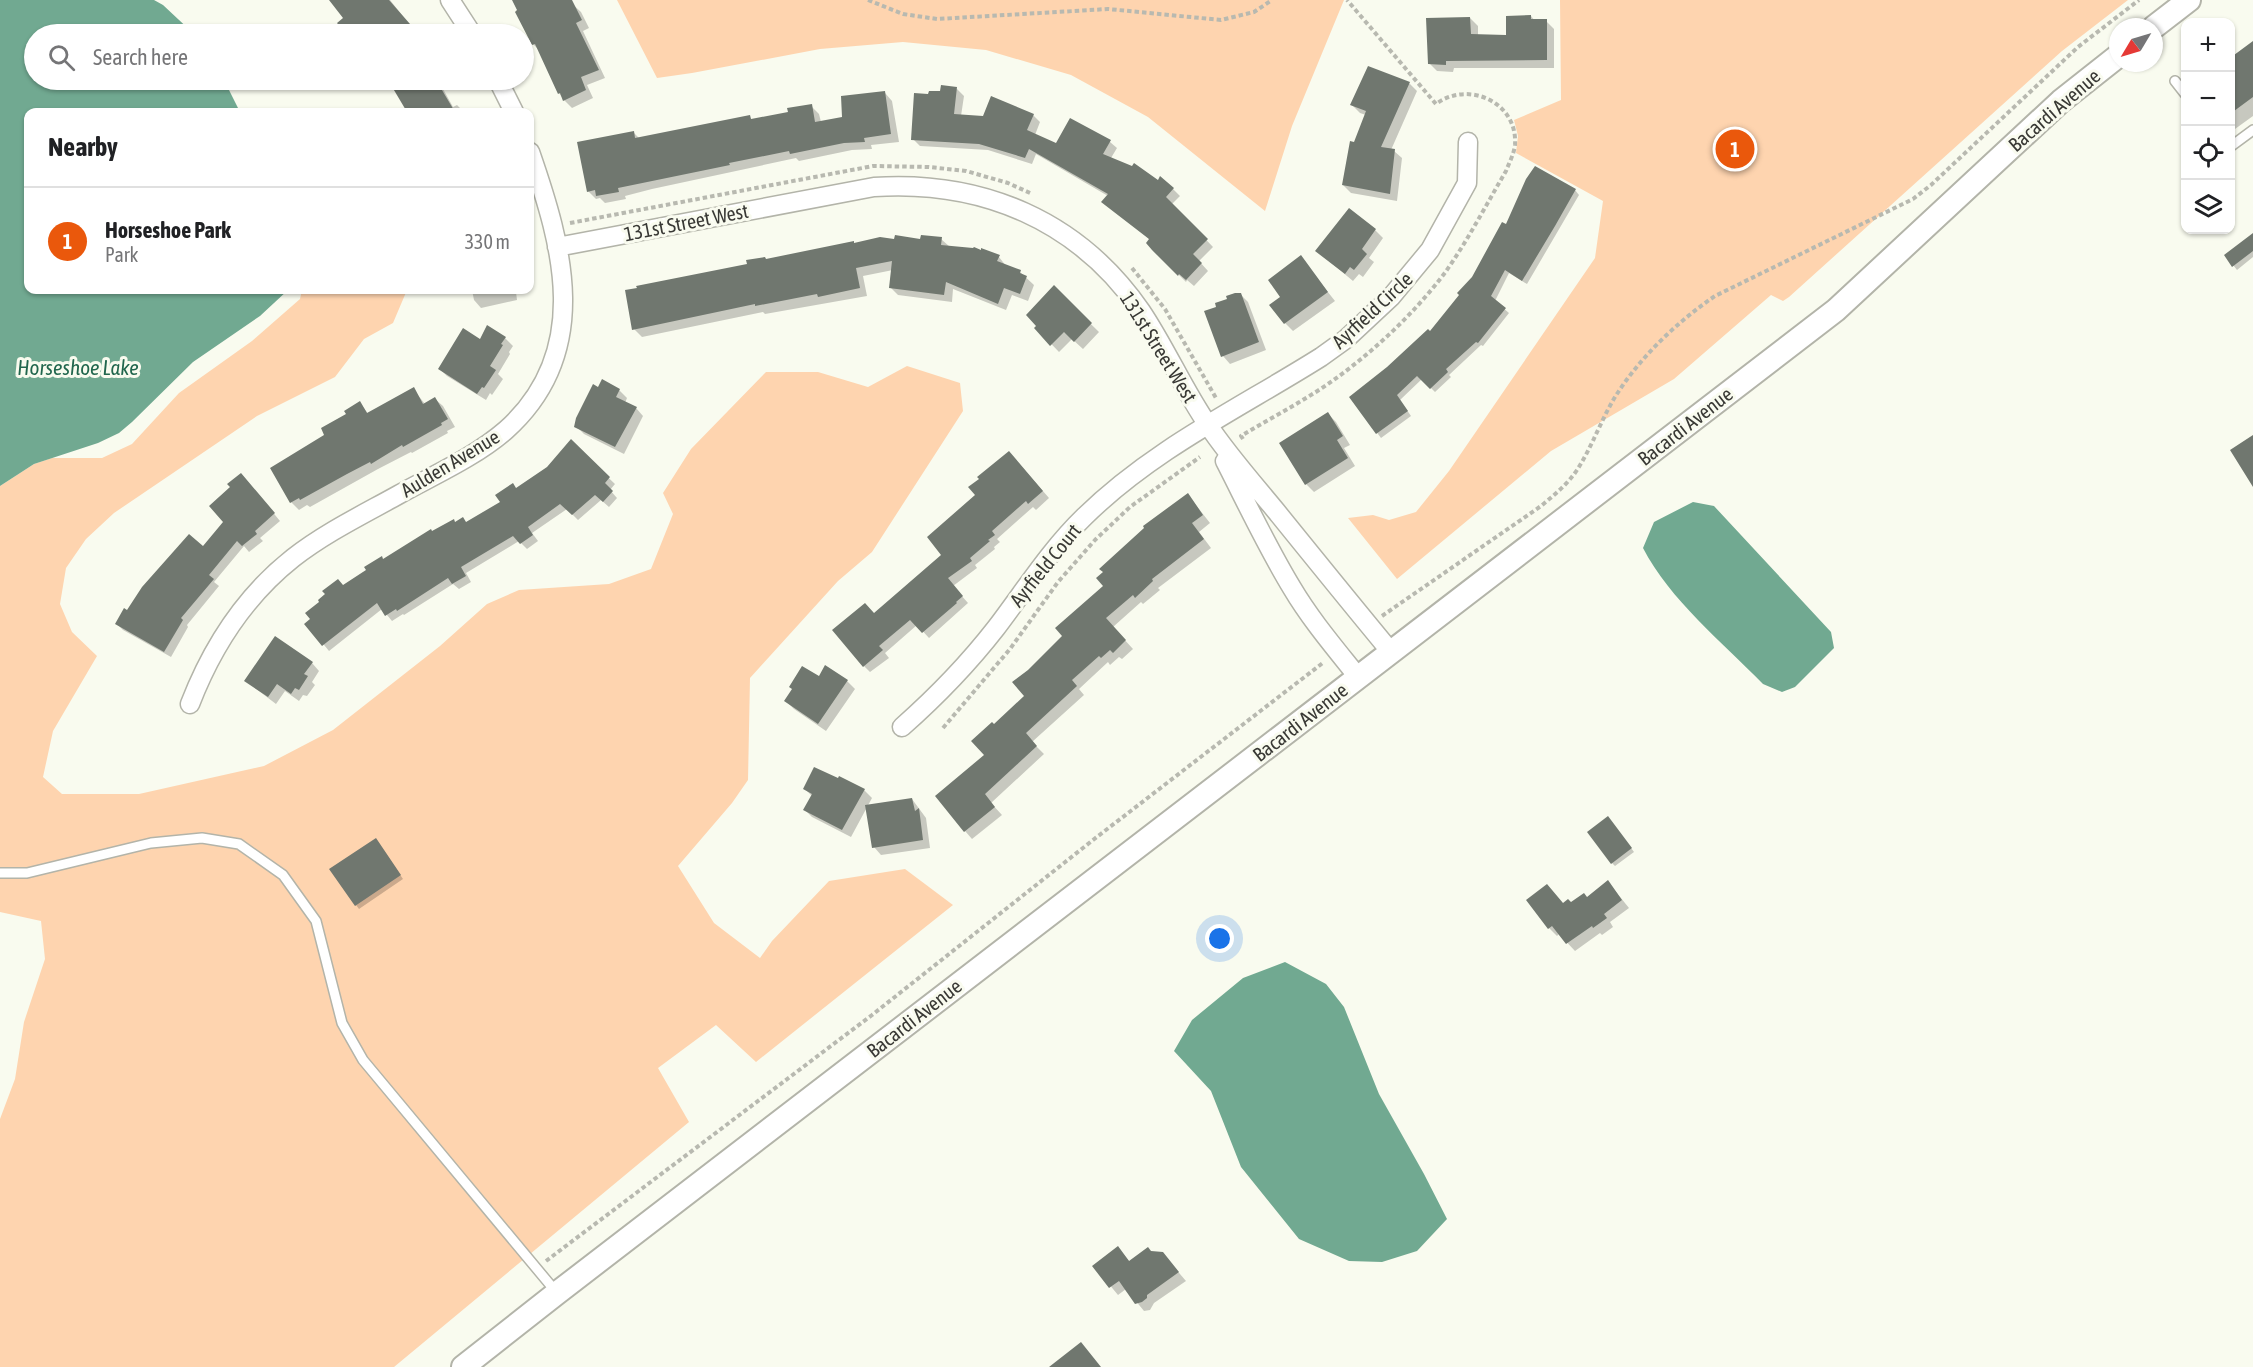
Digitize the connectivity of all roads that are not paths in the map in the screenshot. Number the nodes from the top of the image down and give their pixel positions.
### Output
1 (450, 0) edge
2 (2189, 0) edge
3 (2163, 20) edge
4 (466, 24) edge
5 (2109, 63) edge
6 (2175, 81) dead end
7 (2181, 89) edge
8 (503, 90) edge
9 (512, 108) edge
10 (2253, 130) edge
11 (1468, 142) dead end
12 (2235, 143) edge
13 (534, 166) edge
14 (557, 247) junction
15 (1207, 424) junction
16 (1390, 652) junction
17 (1358, 677) junction
18 (190, 704) dead end
19 (902, 727) dead end
20 (0, 873) edge
21 (556, 1293) junction
22 (463, 1367) edge

1 - 4 street
2 - 3 street
5 - 16 street, Bacardi Avenue
6 - 7 lane
8 - 9 street
10 - 12 lane
11 - 15 street, Ayrfield Circle
13 - 14 street, Aulden Avenue
14 - 15 street, 131st Street West
14 - 18 street, Aulden Avenue
15 - 16 street, 131st Street West
15 - 17 street
15 - 19 street, Ayrfield Court
16 - 17 street, Bacardi Avenue
17 - 21 street, Bacardi Avenue
20 - 21 lane
21 - 22 street, Bacardi Avenue

